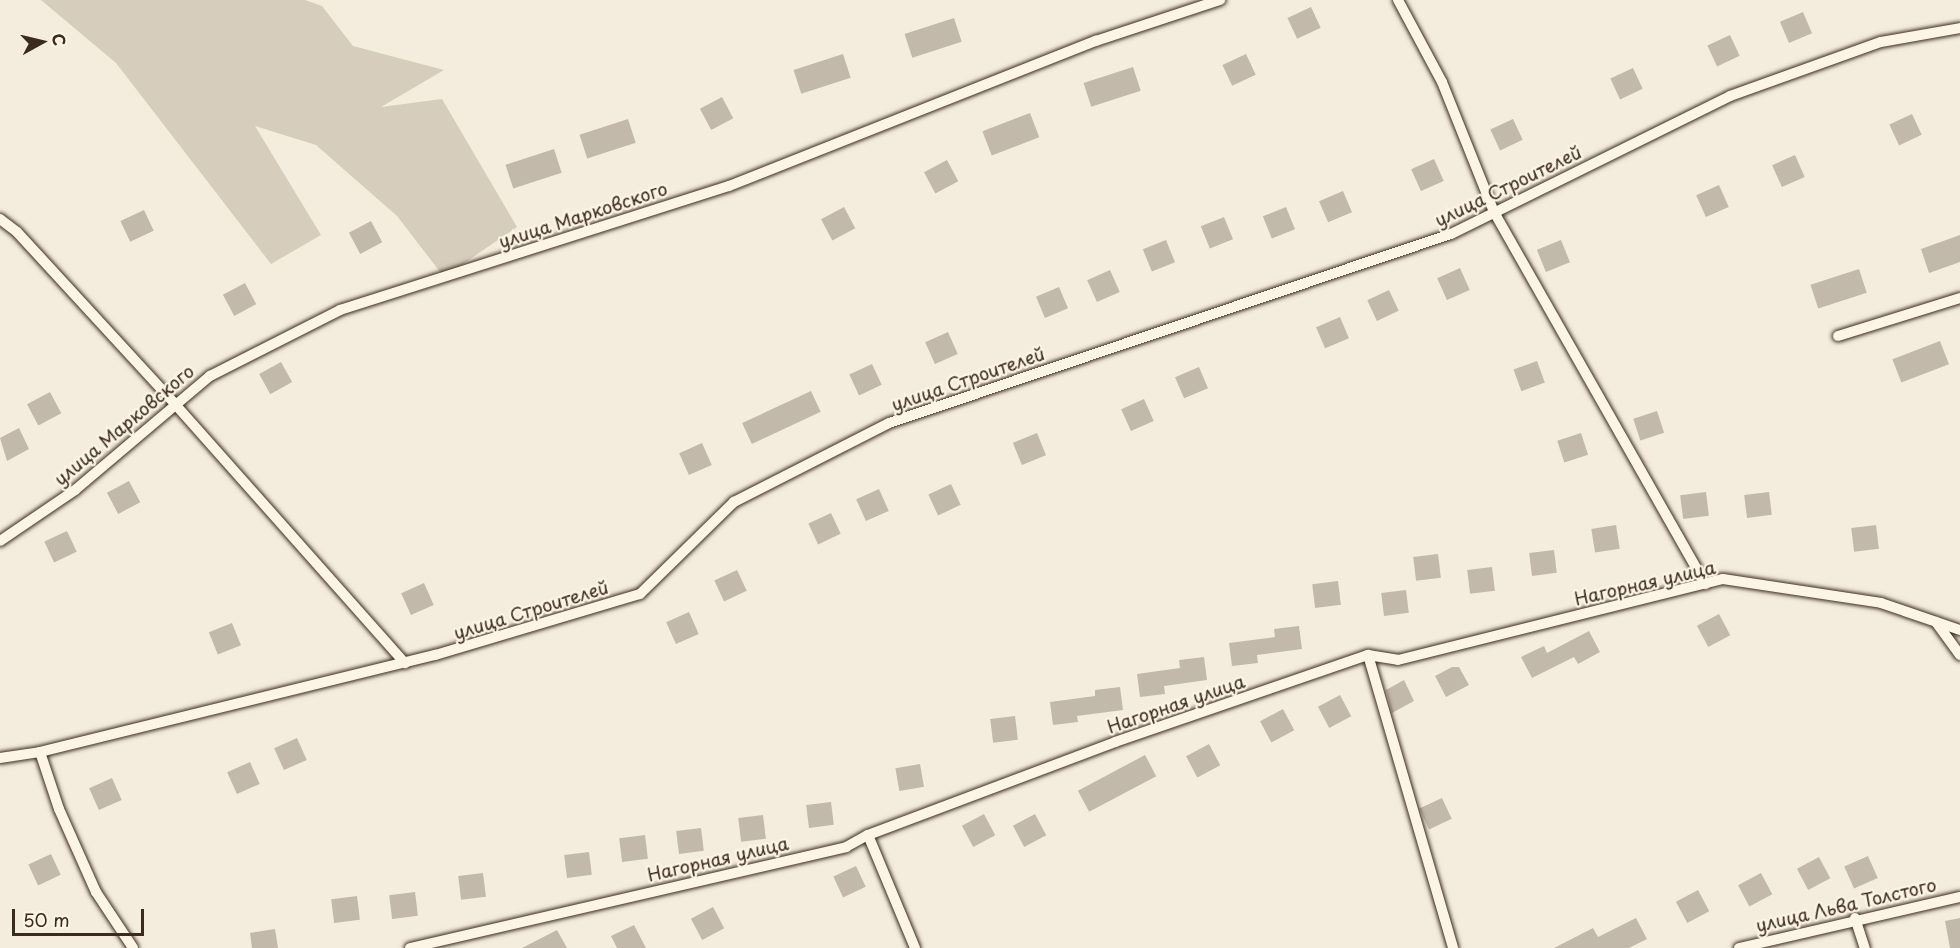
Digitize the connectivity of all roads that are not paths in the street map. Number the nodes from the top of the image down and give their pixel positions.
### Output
1 (1220, 0) edge
2 (1398, 0) edge
3 (1960, 27) edge
4 (1494, 212) junction
5 (0, 219) edge
6 (1960, 298) edge
7 (1838, 336) dead end
8 (174, 404) junction
9 (0, 541) edge
10 (1705, 584) junction
11 (1935, 621) junction
12 (1960, 630) edge
13 (1368, 655) junction
14 (1960, 656) edge
15 (405, 663) junction
16 (40, 752) junction
17 (0, 758) edge
18 (868, 835) junction
19 (1960, 897) edge
20 (1855, 918) junction
21 (133, 948) edge
22 (410, 948) edge
23 (915, 948) edge
24 (1453, 948) edge
25 (1739, 948) edge
26 (1865, 948) edge

1 - 8 lane, улица Марковского
2 - 4 lane
3 - 4 lane, улица Строителей
4 - 10 lane
4 - 15 lane, улица Строителей
5 - 8 lane
6 - 7 lane
8 - 9 lane, улица Марковского
8 - 15 lane
10 - 11 lane, Нагорная улица
10 - 13 lane, Нагорная улица
11 - 12 lane, Нагорная улица
11 - 14 lane
13 - 18 lane, Нагорная улица
13 - 24 lane
15 - 16 lane, улица Строителей
16 - 17 lane, улица Строителей
16 - 21 lane
18 - 22 lane, Нагорная улица
18 - 23 lane
19 - 20 lane, улица Льва Толстого
20 - 25 lane, улица Льва Толстого
20 - 26 lane

